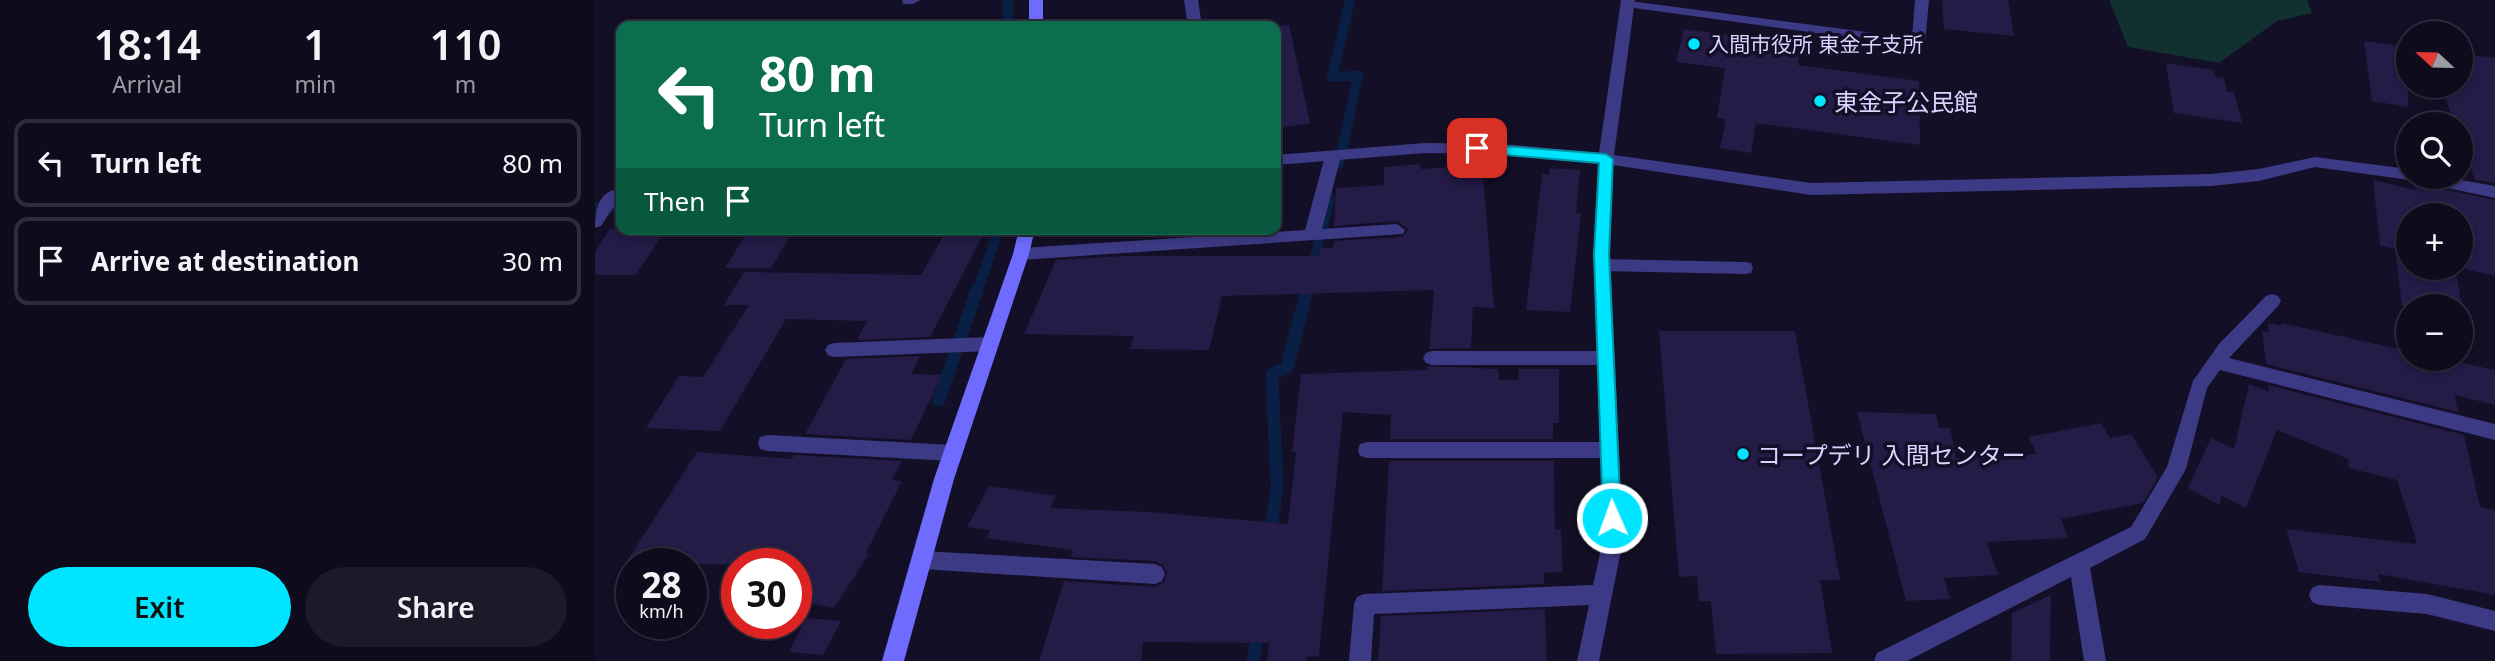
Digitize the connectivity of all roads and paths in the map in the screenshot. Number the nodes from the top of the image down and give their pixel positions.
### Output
1 (1036, 0) edge
2 (1191, 0) edge
3 (1922, 0) edge
4 (1628, 1) edge
5 (1036, 21) edge
6 (1194, 21) edge
7 (1333, 156) junction
8 (1606, 159) junction
9 (1281, 160) edge
10 (2396, 173) edge
11 (2473, 187) edge
12 (2495, 191) edge
13 (595, 196) edge
14 (616, 196) edge
15 (616, 197) edge
16 (595, 222) edge
17 (1397, 230) dead end
18 (1026, 235) edge
19 (1312, 236) junction
20 (1021, 254) junction
21 (1602, 265) junction
22 (1745, 268) dead end
23 (2272, 301) dead end
24 (990, 344) junction
25 (834, 351) dead end
26 (1432, 358) dead end
27 (1606, 358) junction
28 (2216, 362) junction
29 (2495, 432) edge
30 (767, 443) dead end
31 (1367, 450) dead end
32 (1609, 450) junction
33 (953, 453) junction
34 (922, 560) junction
35 (2079, 564) junction
36 (1155, 574) dead end
37 (1602, 595) junction
38 (2319, 595) dead end
39 (2495, 621) edge
40 (1906, 656) edge
41 (893, 661) edge
42 (1360, 661) edge
43 (1588, 661) edge
44 (1885, 661) edge
45 (2095, 661) edge

1 - 5 street
2 - 6 street
3 - 4 street
4 - 8 street
7 - 8 street
7 - 9 street
7 - 19 street
8 - 10 street
8 - 21 street
11 - 12 street
13 - 14 street
15 - 16 street
17 - 19 street
18 - 20 street
19 - 20 street
20 - 24 street
21 - 22 street
21 - 27 street
23 - 28 street
24 - 25 street
24 - 33 street
26 - 27 street
27 - 32 street
28 - 29 street
28 - 35 street
30 - 33 street
31 - 32 street
32 - 37 street
33 - 34 street
34 - 36 street
34 - 41 street
35 - 40 street
35 - 45 street
37 - 42 street
37 - 43 street
38 - 39 street
40 - 44 street

